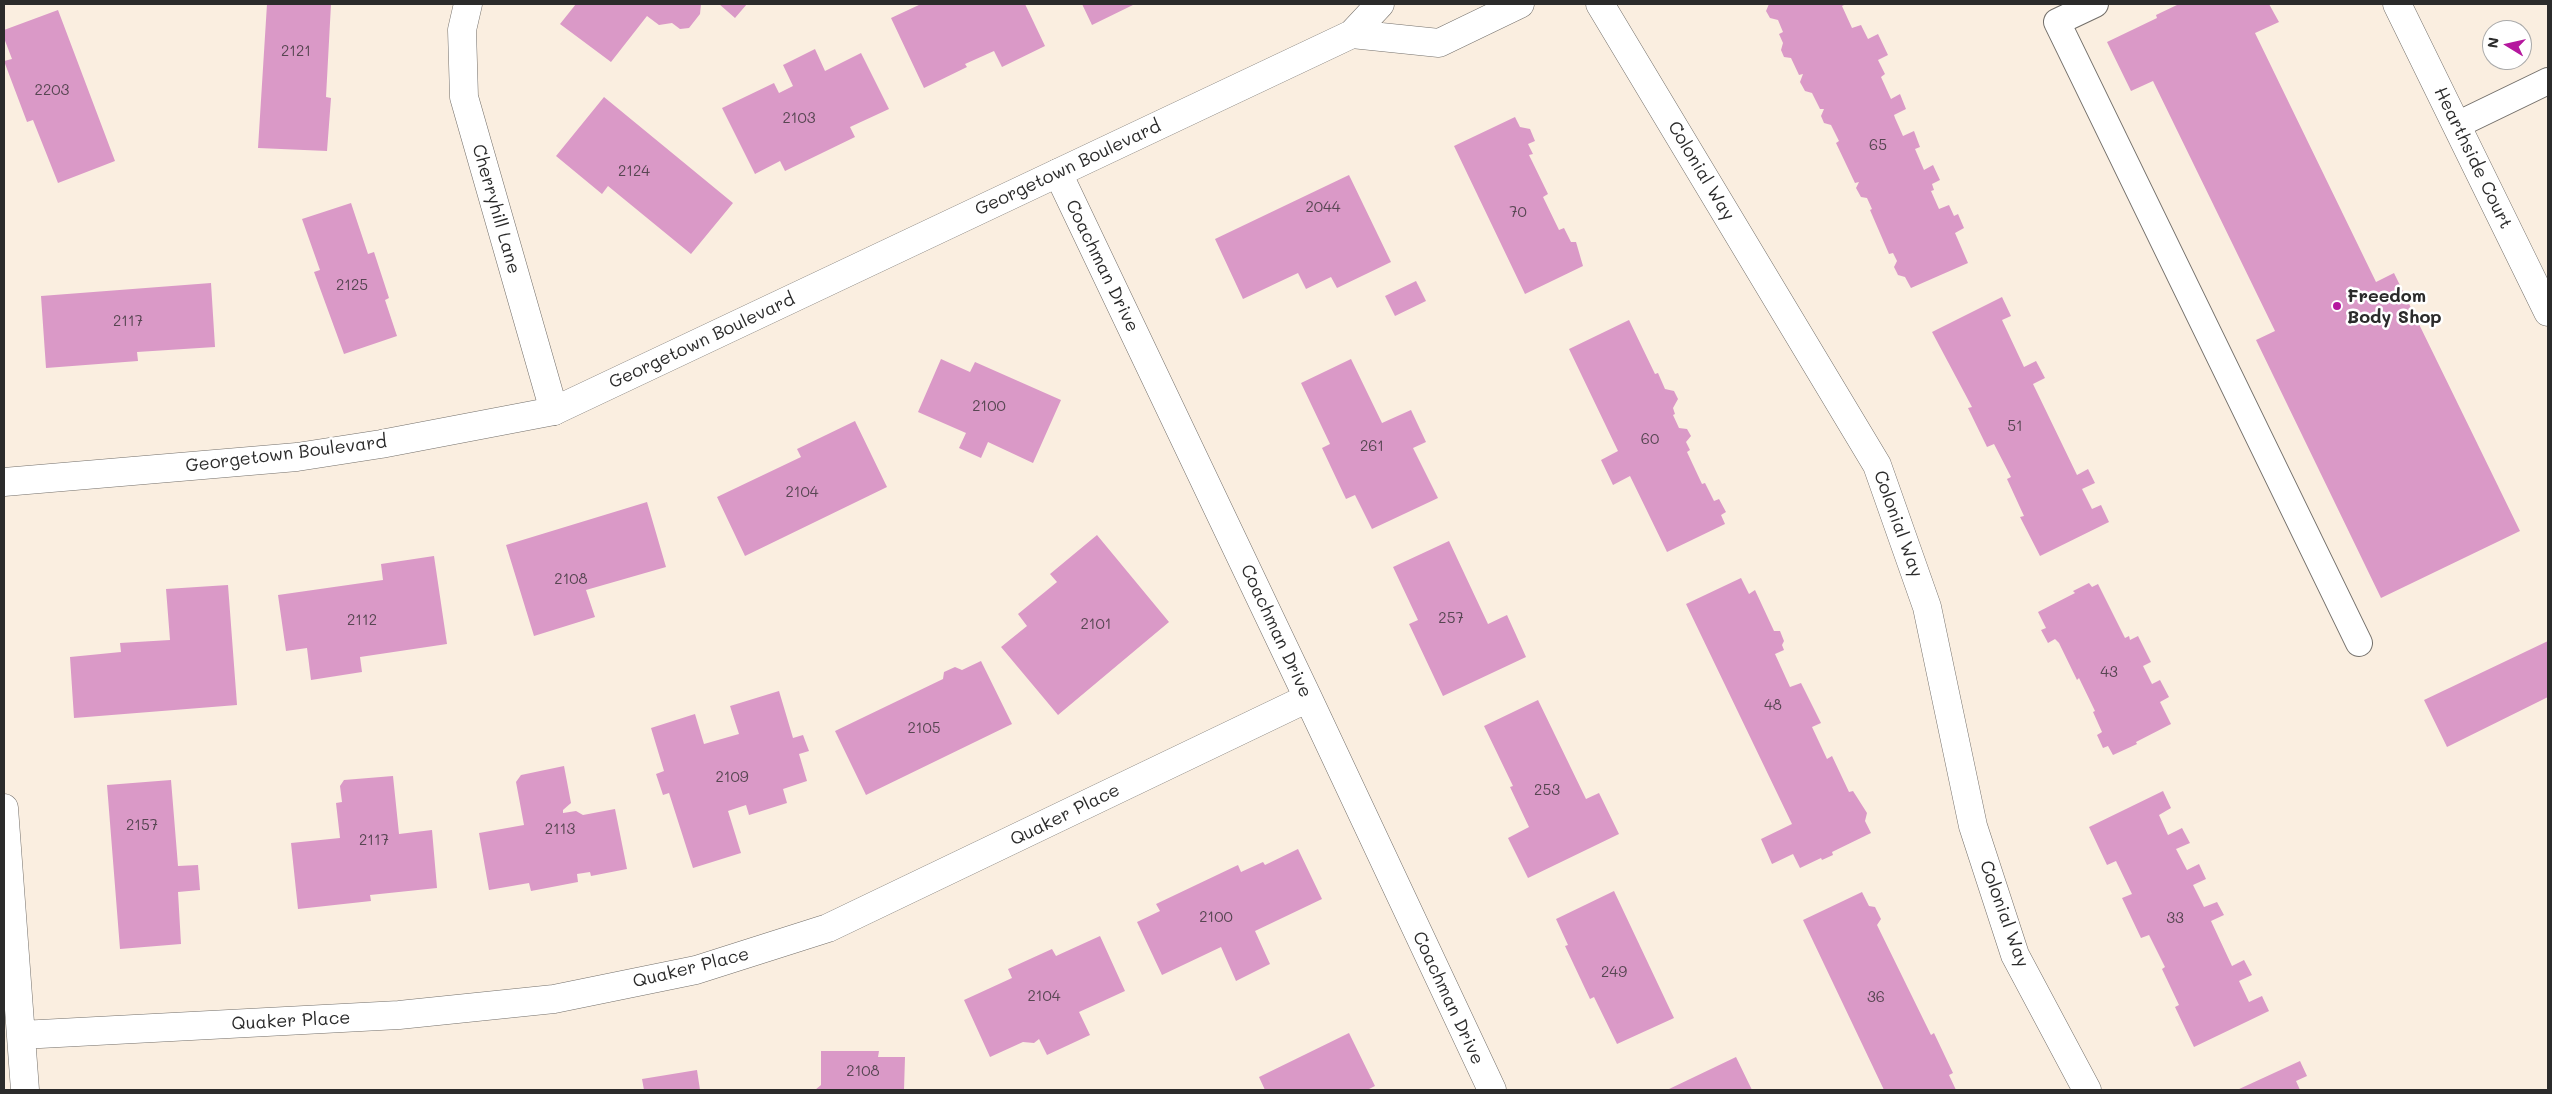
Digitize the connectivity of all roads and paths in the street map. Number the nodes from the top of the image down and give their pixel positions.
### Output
1 (468, 4) edge
2 (1380, 4) edge
3 (1520, 4) edge
4 (1600, 4) edge
5 (2095, 4) edge
6 (2398, 4) edge
7 (1352, 34) junction
8 (2548, 81) edge
9 (2457, 125) junction
10 (1058, 173) junction
11 (2548, 312) edge
12 (554, 411) junction
13 (4, 482) edge
14 (2359, 643) dead end
15 (1308, 698) junction
16 (4, 808) edge
17 (21, 1035) junction
18 (25, 1090) edge
19 (1492, 1090) edge
20 (2087, 1090) edge

1 - 12 street, Cherryhill Lane
2 - 7 street, Georgetown Boulevard
3 - 7 street
4 - 20 street, Colonial Way
5 - 14 lane
6 - 9 street, Hearthside Court
7 - 10 street, Georgetown Boulevard
8 - 9 lane
9 - 11 street, Hearthside Court
10 - 12 street, Georgetown Boulevard
10 - 15 street, Coachman Drive
12 - 13 street, Georgetown Boulevard
15 - 17 street, Quaker Place
15 - 19 street, Coachman Drive
16 - 17 street
17 - 18 street

